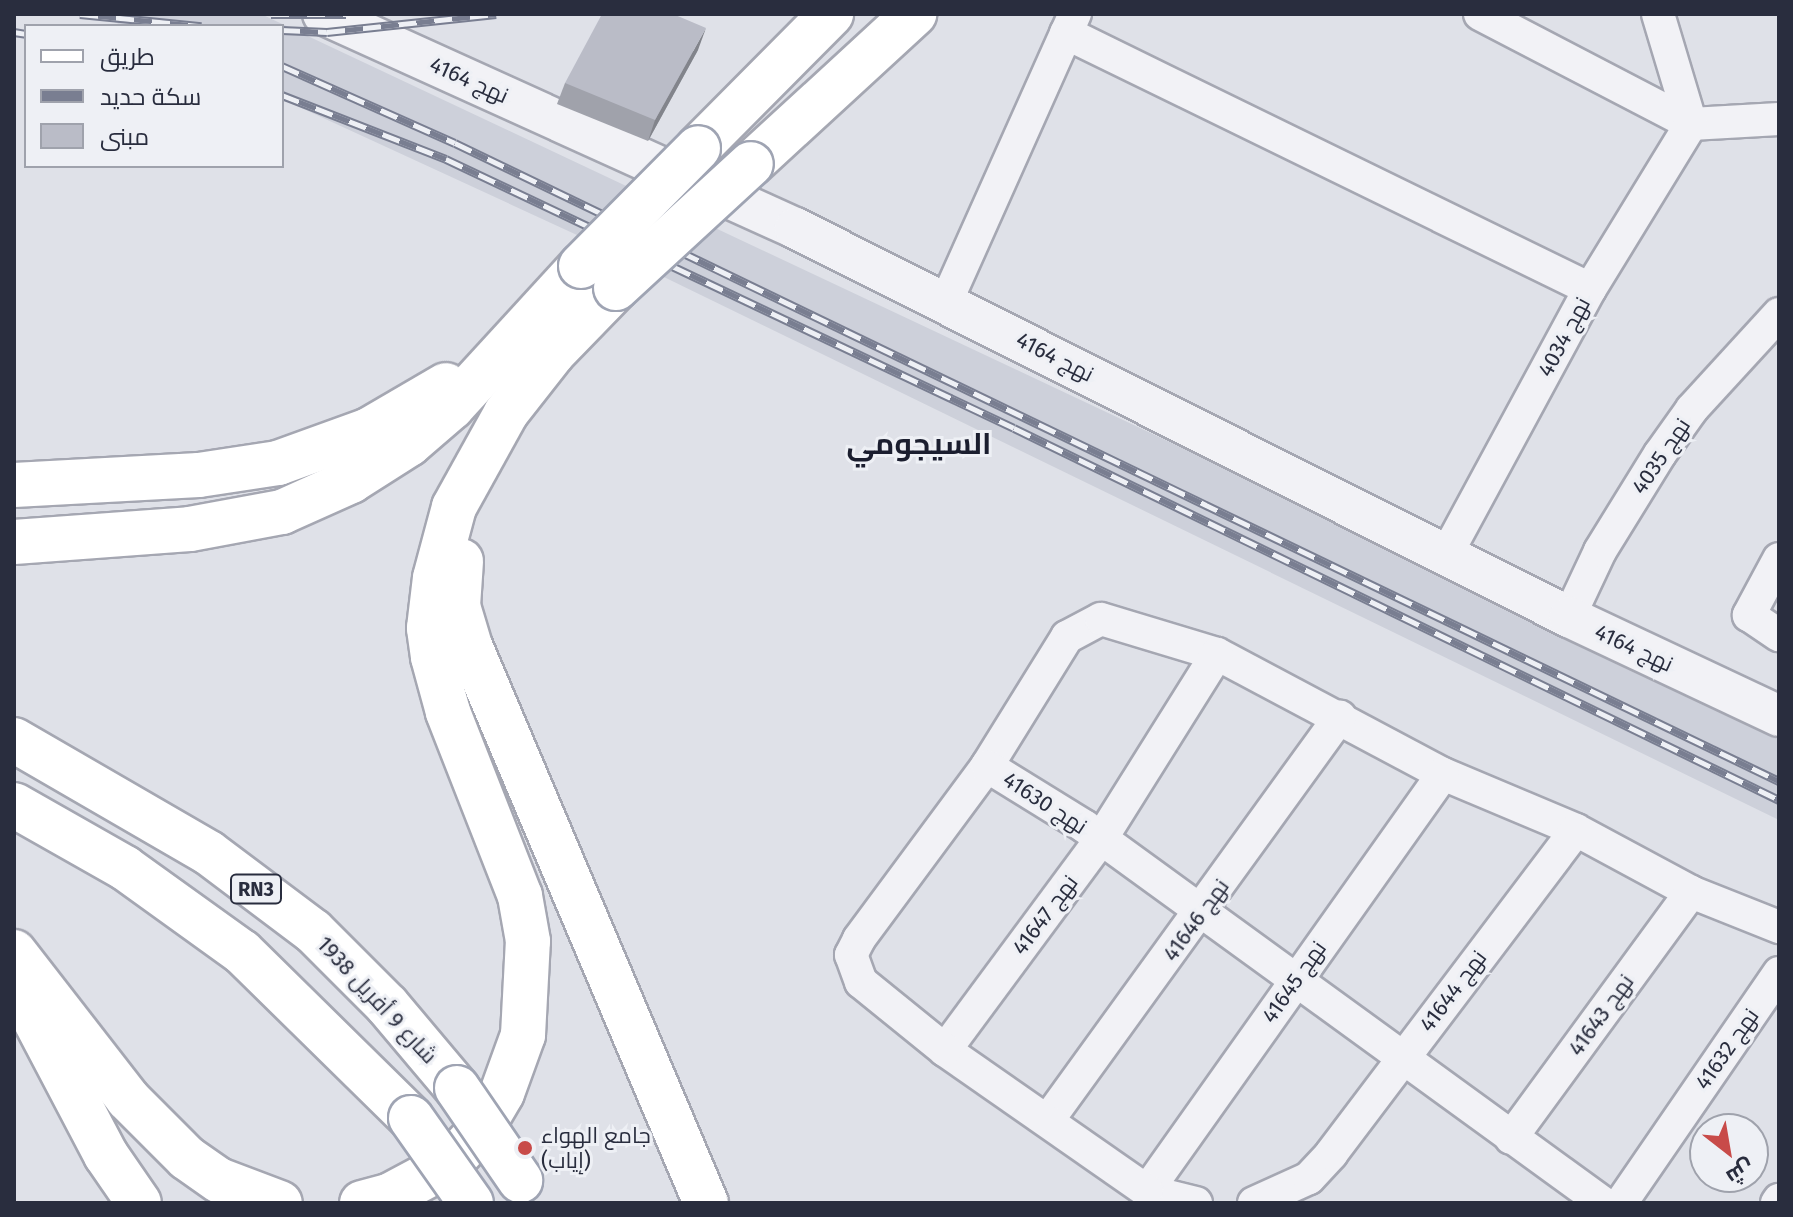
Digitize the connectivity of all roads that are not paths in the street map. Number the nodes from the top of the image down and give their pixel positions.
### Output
1 (323, 14) edge
2 (831, 14) edge
3 (914, 14) edge
4 (1480, 14) edge
5 (1658, 14) edge
6 (1070, 24) edge
7 (1779, 119) edge
8 (1691, 124) junction
9 (599, 277) junction
10 (1590, 289) junction
11 (946, 302) junction
12 (1779, 314) edge
13 (500, 353) junction
14 (475, 468) junction
15 (14, 485) edge
16 (14, 542) edge
17 (1446, 555) junction
18 (1779, 559) edge
19 (1569, 617) junction
20 (1779, 635) edge
21 (1217, 654) junction
22 (1340, 716) junction
23 (1779, 716) edge
24 (14, 740) edge
25 (987, 766) junction
26 (1443, 774) junction
27 (14, 805) edge
28 (1576, 830) junction
29 (1101, 839) junction
30 (1691, 892) junction
31 (1201, 914) junction
32 (1779, 927) edge
33 (14, 952) edge
34 (1779, 973) edge
35 (14, 979) edge
36 (1294, 981) junction
37 (945, 1050) junction
38 (1402, 1058) junction
39 (1048, 1120) junction
40 (1511, 1138) junction
41 (1147, 1191) junction
42 (527, 1192) edge
43 (139, 1203) edge
44 (280, 1203) edge
45 (362, 1203) edge
46 (471, 1203) edge
47 (706, 1203) edge
48 (1196, 1203) edge
49 (1254, 1203) edge
50 (1603, 1203) edge
51 (1621, 1203) edge

1 - 11 street, نهج 4164
2 - 9 main road, bridge
3 - 9 main road, bridge
4 - 8 street
5 - 8 street
6 - 10 street
6 - 11 street
7 - 8 street
8 - 10 street, نهج 4034
9 - 13 main road
9 - 14 main road
10 - 17 street, نهج 4034
11 - 17 street, نهج 4164
12 - 19 street, نهج 4035
13 - 15 main road
13 - 16 main road
14 - 45 main road
14 - 47 main road
17 - 19 street, نهج 4164
18 - 20 street
19 - 23 street, نهج 4164
21 - 22 street
21 - 25 street
21 - 29 street, نهج 41647
22 - 26 street
22 - 31 street, نهج 41646
24 - 42 main road, شارع 9 أفريل 1938 / RN3, bridge
25 - 29 street, نهج 41630
25 - 37 street, نهج 41630
26 - 28 street
26 - 36 street, نهج 41645
27 - 46 main road, RN3, bridge
28 - 30 street
28 - 38 street, نهج 41644
29 - 31 street, نهج 41630
29 - 37 street, نهج 41647
30 - 32 street
30 - 40 street, نهج 41643
31 - 36 street, نهج 41630
31 - 39 street, نهج 41646
33 - 44 main road
34 - 51 street, نهج 41632
35 - 43 main road
36 - 38 street, نهج 41630
36 - 41 street, نهج 41645
37 - 39 street, نهج 41630
38 - 40 street, نهج 41630
38 - 49 street, نهج 41644
39 - 41 street, نهج 41630
40 - 50 street, نهج 41630
41 - 48 street, نهج 41630

